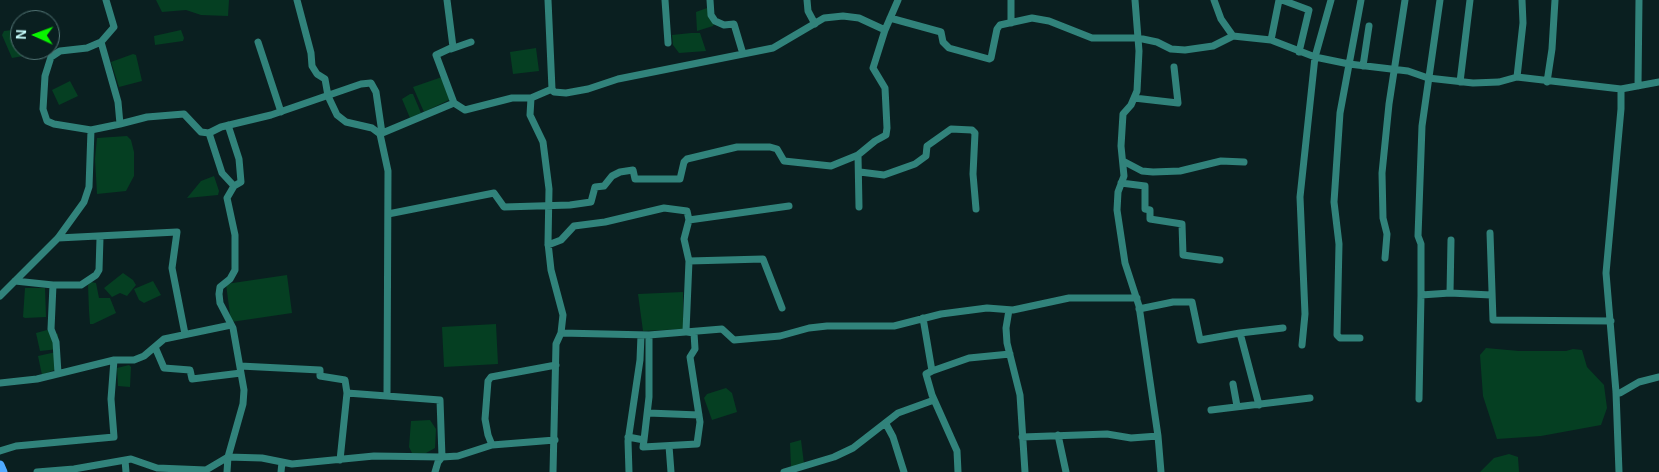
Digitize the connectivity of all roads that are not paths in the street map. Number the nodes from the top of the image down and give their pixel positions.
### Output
1 (106, 0) edge
2 (297, 0) edge
3 (447, 0) edge
4 (548, 0) edge
5 (665, 0) edge
6 (710, 0) edge
7 (807, 0) edge
8 (898, 0) edge
9 (1011, 0) edge
10 (1135, 0) edge
11 (1214, 0) edge
12 (1281, 0) edge
13 (1331, 0) edge
14 (1361, 0) edge
15 (1404, 0) edge
16 (1440, 0) edge
17 (1470, 0) edge
18 (1522, 0) edge
19 (1555, 0) edge
20 (1639, 0) edge
21 (890, 18) junction
22 (1011, 23) junction
23 (814, 24) junction
24 (1369, 26) dead end
25 (885, 30) junction
26 (1233, 36) junction
27 (1138, 38) junction
28 (1272, 40) junction
29 (101, 42) junction
30 (258, 42) dead end
31 (471, 42) dead end
32 (668, 43) dead end
33 (1299, 52) junction
34 (743, 54) junction
35 (436, 55) junction
36 (1316, 57) junction
37 (1349, 64) junction
38 (1363, 66) junction
39 (1174, 67) dead end
40 (1394, 69) junction
41 (1517, 77) junction
42 (1428, 78) junction
43 (1460, 82) junction
44 (1547, 82) junction
45 (1659, 82) edge
46 (1638, 86) junction
47 (552, 89) junction
48 (1621, 89) junction
49 (328, 96) junction
50 (531, 98) junction
51 (1134, 98) junction
52 (454, 103) junction
53 (281, 112) junction
54 (120, 124) junction
55 (228, 125) junction
56 (91, 130) junction
57 (209, 133) junction
58 (381, 134) junction
59 (858, 155) junction
60 (1123, 161) junction
61 (1244, 162) dead end
62 (860, 172) junction
63 (1121, 183) junction
64 (234, 186) junction
65 (549, 205) junction
66 (789, 206) dead end
67 (859, 207) dead end
68 (976, 209) dead end
69 (388, 214) junction
70 (689, 220) junction
71 (1490, 234) dead end
72 (58, 238) junction
73 (100, 238) junction
74 (1451, 240) dead end
75 (548, 245) junction
76 (1385, 258) dead end
77 (1220, 260) dead end
78 (689, 261) junction
79 (15, 281) junction
80 (53, 285) junction
81 (1450, 293) junction
82 (1421, 295) junction
83 (1491, 295) junction
84 (0, 296) edge
85 (1136, 298) junction
86 (782, 308) dead end
87 (1139, 309) junction
88 (1009, 310) junction
89 (924, 318) junction
90 (1611, 321) junction
91 (231, 325) junction
92 (1283, 328) dead end
93 (684, 331) junction
94 (561, 333) junction
95 (1240, 333) junction
96 (185, 334) junction
97 (641, 335) junction
98 (649, 335) junction
99 (1360, 338) dead end
100 (1302, 345) dead end
101 (155, 347) junction
102 (1010, 354) junction
103 (114, 360) junction
104 (556, 365) junction
105 (240, 370) junction
106 (932, 371) junction
107 (58, 372) junction
108 (1659, 377) edge
109 (0, 383) edge
110 (1233, 384) dead end
111 (1616, 392) junction
112 (347, 393) junction
113 (387, 394) junction
114 (1310, 398) dead end
115 (934, 400) junction
116 (1419, 400) dead end
117 (1259, 404) junction
118 (1237, 406) junction
119 (1211, 410) dead end
120 (648, 413) junction
121 (699, 415) junction
122 (886, 424) junction
123 (1058, 435) junction
124 (1158, 436) junction
125 (628, 437) junction
126 (1022, 437) junction
127 (555, 440) junction
128 (644, 440) junction
129 (492, 445) junction
130 (669, 446) junction
131 (0, 451) edge
132 (228, 457) junction
133 (442, 457) junction
134 (125, 460) junction
135 (340, 460) junction
136 (282, 462) junction
137 (157, 470) edge
138 (37, 472) edge
139 (126, 472) edge
140 (227, 472) edge
141 (282, 472) edge
142 (435, 472) edge
143 (553, 472) edge
144 (629, 472) edge
145 (671, 472) edge
146 (784, 472) edge
147 (904, 472) edge
148 (958, 472) edge
149 (1025, 472) edge
150 (1066, 472) edge
151 (1161, 472) edge
152 (1619, 472) edge

1 - 29 street
2 - 49 street
3 - 35 street
4 - 47 street
5 - 32 street
6 - 34 street
7 - 23 street
8 - 21 street
9 - 22 street
10 - 27 street
11 - 26 street
12 - 28 street
12 - 33 street
13 - 36 street
14 - 37 street
15 - 40 street
16 - 42 street
17 - 43 street
18 - 41 street
19 - 44 street
20 - 46 street
21 - 22 street
21 - 25 street
22 - 27 street
23 - 25 street
23 - 34 street
24 - 38 street
25 - 59 street
26 - 27 street
26 - 28 street
27 - 51 street
28 - 33 street
29 - 54 street
29 - 56 street
30 - 53 street
31 - 35 street
33 - 36 street
34 - 47 street
35 - 52 street
36 - 37 street
36 - 100 street
37 - 38 street
37 - 99 street
38 - 40 street
39 - 51 street
40 - 42 street
40 - 76 street
41 - 43 street
41 - 44 street
42 - 43 street
42 - 82 street
44 - 48 street
45 - 46 street
46 - 48 street
47 - 50 street
48 - 90 street
49 - 53 street
49 - 58 street
49 - 58 street
50 - 52 street
50 - 65 street
51 - 60 street
52 - 58 street
53 - 55 street
54 - 56 street
54 - 57 street
55 - 57 street
55 - 64 street
56 - 72 street
57 - 64 street
58 - 69 street
59 - 62 street
59 - 65 street
60 - 61 street
60 - 63 street
62 - 67 street
62 - 68 street
63 - 77 street
63 - 85 street
64 - 91 street
65 - 69 street
65 - 75 street
66 - 70 street
69 - 113 street
70 - 75 street
70 - 78 street
71 - 83 street
72 - 73 street
72 - 79 street
73 - 80 street
73 - 96 street
74 - 81 street
75 - 94 street
78 - 86 street
78 - 93 street
79 - 80 street
79 - 84 street
80 - 107 street
81 - 82 street
81 - 83 street
82 - 116 street
83 - 90 street
85 - 87 street
85 - 88 street
87 - 95 street
87 - 124 street
88 - 89 street
88 - 102 street
89 - 93 street
89 - 106 street
90 - 111 street
91 - 96 street
91 - 105 street
92 - 95 street
93 - 98 street
93 - 121 street
94 - 97 street
94 - 104 street
95 - 117 street
96 - 101 street
97 - 98 street
97 - 125 street
98 - 120 street
101 - 103 street
101 - 105 street
102 - 106 street
102 - 126 street
103 - 107 street
103 - 131 street
104 - 127 street
104 - 129 street
105 - 112 street
105 - 132 street
106 - 115 street
107 - 109 street
108 - 111 street
110 - 118 street
111 - 152 street
112 - 113 street
112 - 135 street
113 - 133 street
114 - 117 street
115 - 122 street
115 - 148 street
117 - 118 street
118 - 119 street
120 - 121 street
120 - 128 street
121 - 130 street
122 - 146 street
122 - 147 street
123 - 124 street
123 - 126 street
123 - 150 street
124 - 151 street
125 - 128 street
125 - 144 street
126 - 149 street
127 - 129 street
127 - 143 street
128 - 130 street
129 - 133 street
130 - 145 street
132 - 136 street
132 - 137 street
132 - 140 street
133 - 135 street
133 - 142 street
134 - 137 street
134 - 138 street
134 - 139 street
135 - 136 street
136 - 141 street

